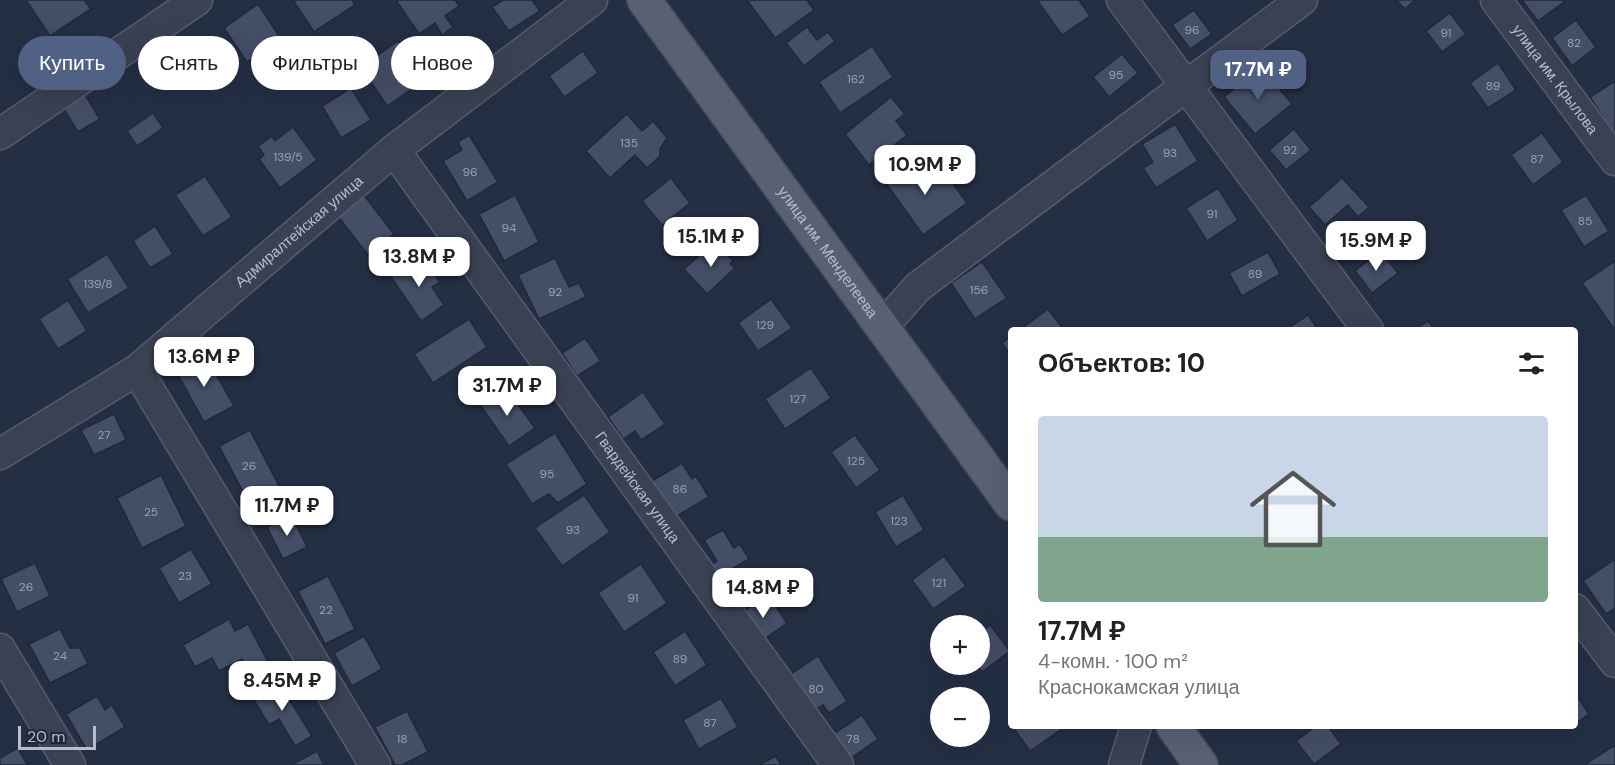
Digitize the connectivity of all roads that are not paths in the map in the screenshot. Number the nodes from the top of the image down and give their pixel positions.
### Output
1 (197, 0) edge
2 (592, 0) edge
3 (644, 0) edge
4 (1122, 0) edge
5 (1302, 0) edge
6 (1496, 0) edge
7 (1186, 86) junction
8 (0, 134) edge
9 (394, 150) junction
10 (1615, 159) edge
11 (882, 327) junction
12 (1366, 327) edge
13 (137, 370) junction
14 (0, 454) edge
15 (1008, 500) edge
16 (1578, 613) edge
17 (0, 649) edge
18 (1615, 662) edge
19 (1135, 729) edge
20 (1175, 729) edge
21 (70, 765) edge
22 (375, 765) edge
23 (838, 765) edge
24 (1124, 765) edge
25 (1201, 765) edge

1 - 8 street
2 - 9 street, Адмиралтейская улица
3 - 11 main road, улица им. Менделеева
4 - 7 street
5 - 7 street
6 - 10 street, улица им. Крылова
7 - 11 street
7 - 12 street
9 - 13 street, Адмиралтейская улица
9 - 23 street, Гвардейская улица
11 - 15 main road, улица им. Менделеева
13 - 14 street, Адмиралтейская улица
13 - 22 street
16 - 18 street
17 - 21 street
19 - 24 street
20 - 25 main road

